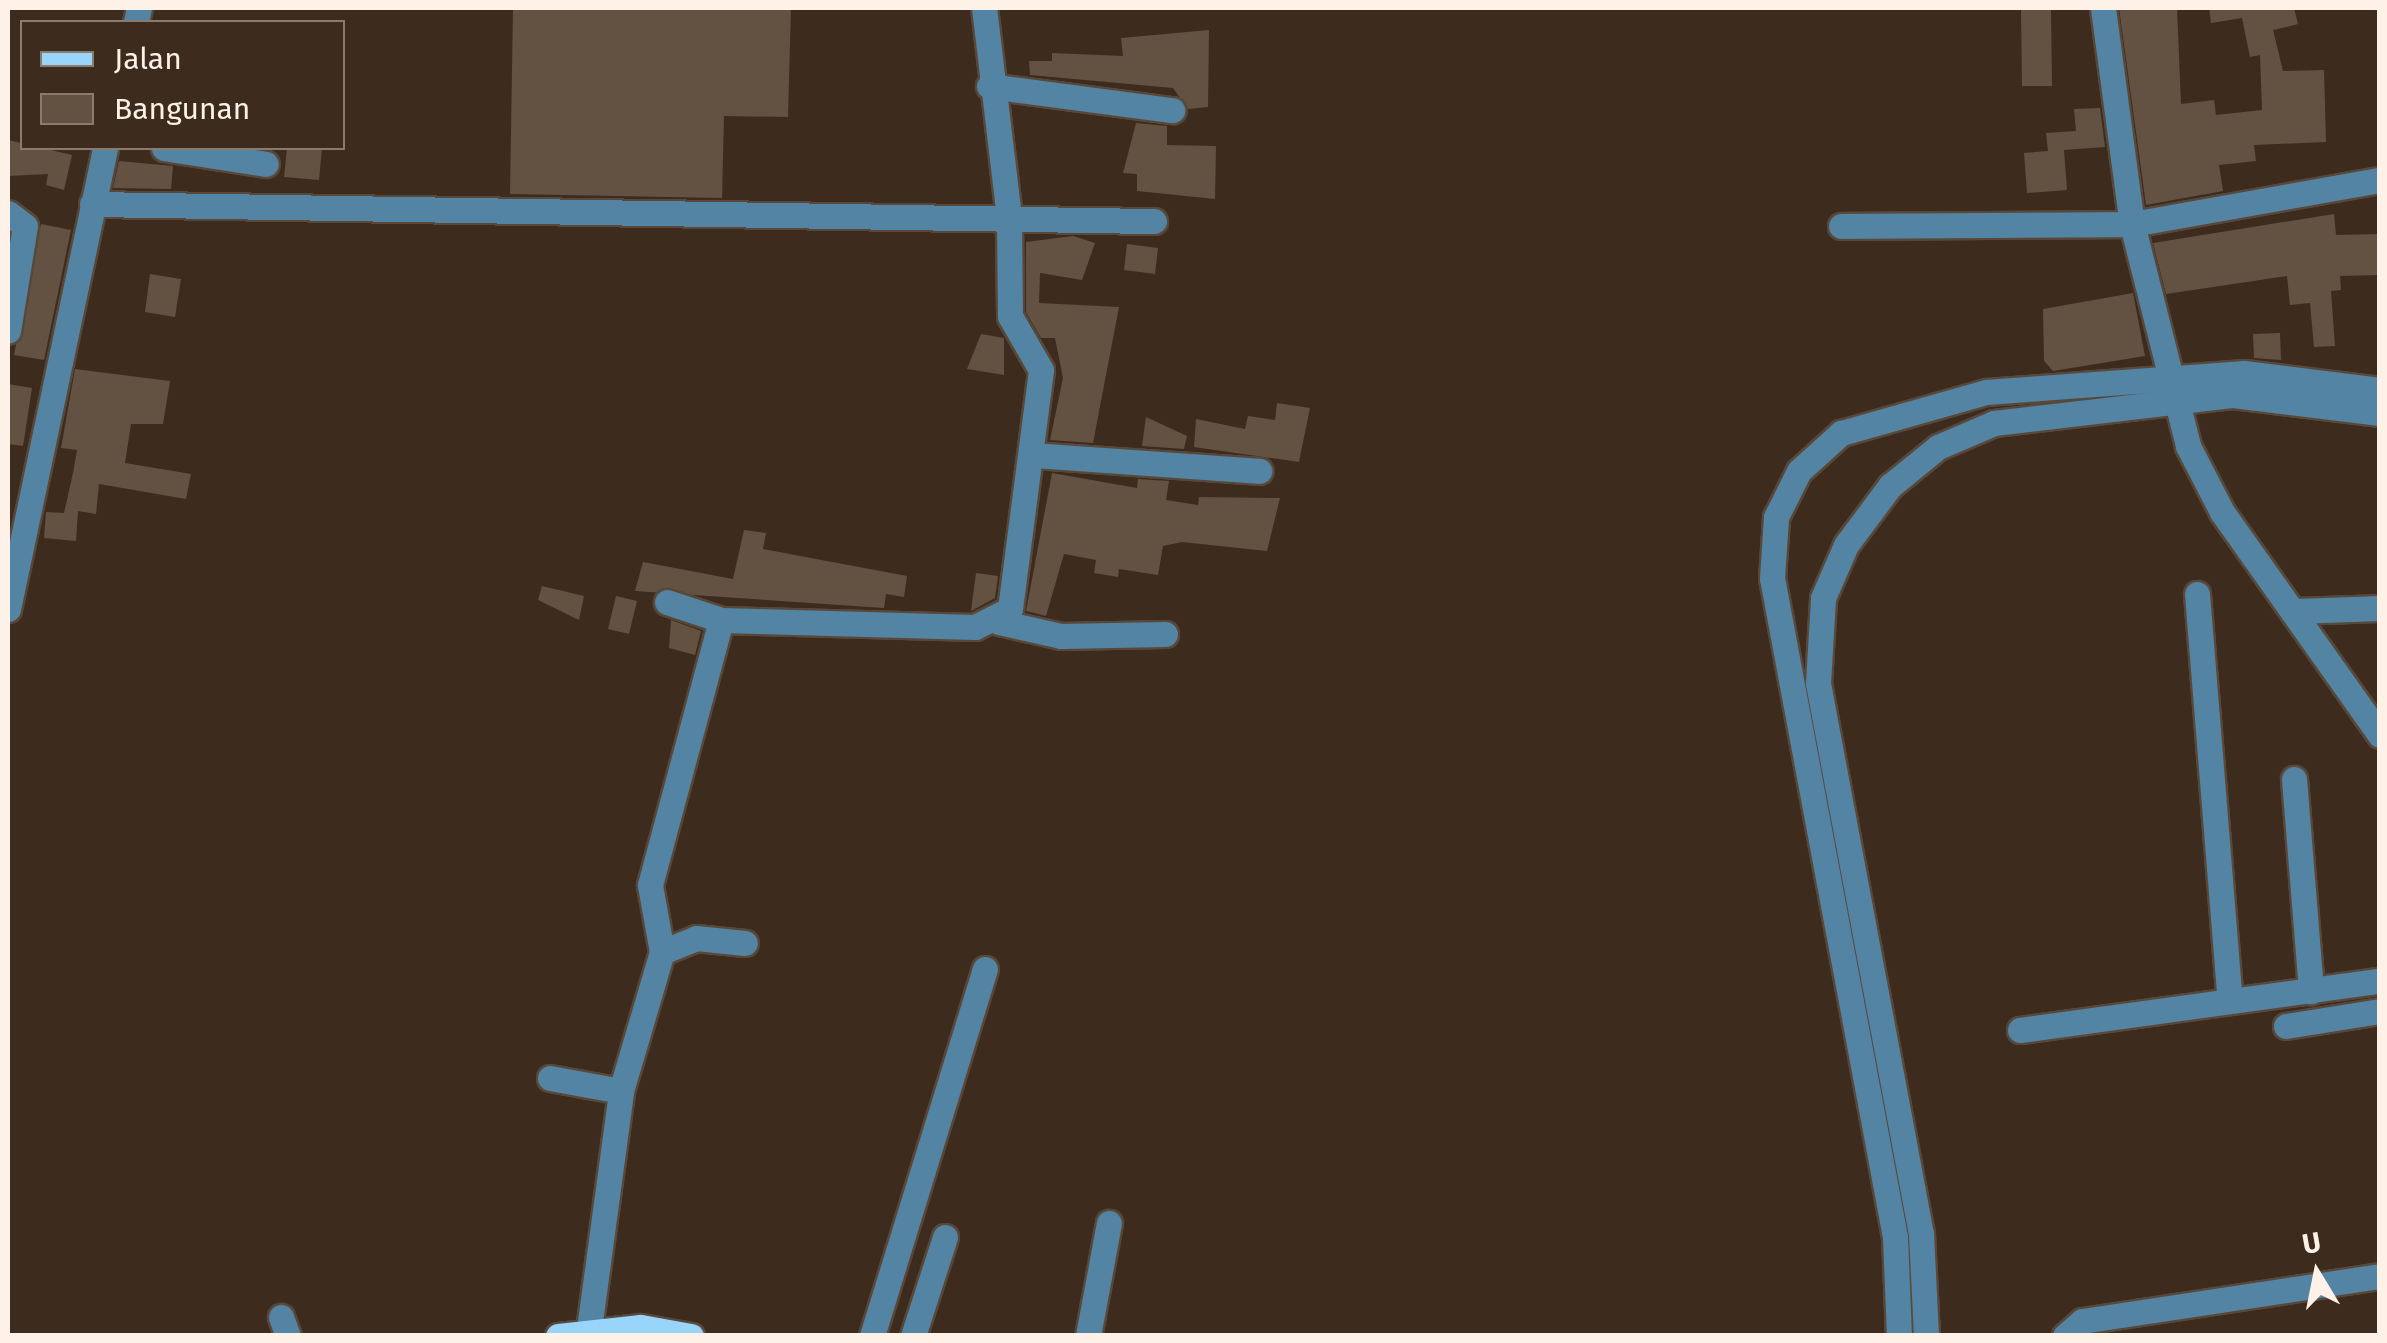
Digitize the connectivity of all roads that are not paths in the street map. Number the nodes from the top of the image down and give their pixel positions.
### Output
1 (984, 8) edge
2 (2103, 8) edge
3 (988, 86) junction
4 (1172, 110) dead end
5 (105, 150) edge
6 (177, 150) edge
7 (266, 164) dead end
8 (2380, 180) edge
9 (92, 204) junction
10 (8, 213) edge
11 (1009, 217) junction
12 (1154, 222) dead end
13 (2132, 224) junction
14 (1841, 226) dead end
15 (8, 331) edge
16 (2171, 390) junction
17 (2380, 390) edge
18 (1986, 392) junction
19 (2380, 413) edge
20 (1994, 424) junction
21 (1034, 455) junction
22 (1259, 471) dead end
23 (17, 514) edge
24 (2197, 594) dead end
25 (667, 602) dead end
26 (2380, 608) edge
27 (8, 609) edge
28 (2296, 611) junction
29 (721, 620) junction
30 (999, 622) junction
31 (1165, 634) dead end
32 (1820, 646) junction
33 (1786, 651) junction
34 (2380, 735) edge
35 (2294, 778) dead end
36 (746, 943) dead end
37 (662, 952) junction
38 (986, 969) dead end
39 (2380, 981) edge
40 (2311, 991) junction
41 (2230, 1000) junction
42 (2380, 1011) edge
43 (2286, 1026) dead end
44 (2020, 1030) dead end
45 (550, 1078) dead end
46 (621, 1091) junction
47 (1109, 1223) dead end
48 (945, 1236) dead end
49 (2380, 1276) edge
50 (589, 1330) junction
51 (558, 1336) edge
52 (692, 1336) edge
53 (872, 1336) edge
54 (913, 1336) edge
55 (1088, 1336) edge
56 (1899, 1336) edge
57 (1926, 1336) edge
58 (2065, 1336) edge

1 - 3 street
2 - 13 street
3 - 4 street
3 - 11 street
5 - 9 street
6 - 7 street
8 - 13 street
9 - 11 street
9 - 23 street
10 - 15 street
11 - 12 street
11 - 21 street
13 - 14 street
13 - 16 street
16 - 17 street
16 - 18 street
16 - 19 street
16 - 20 street
16 - 28 street
18 - 20 street
18 - 33 street
20 - 32 street
21 - 22 street
21 - 30 street
23 - 27 street
24 - 41 street
25 - 29 street
26 - 28 street
28 - 34 street
29 - 30 street
29 - 37 street
30 - 31 street
32 - 33 street
32 - 57 street
33 - 56 street
35 - 40 street
36 - 37 street
37 - 46 street
38 - 53 street
39 - 40 street
40 - 41 street
41 - 44 street
42 - 43 street
45 - 46 street
46 - 50 street
47 - 55 street
48 - 54 street
49 - 58 street
50 - 51 main road
50 - 52 main road

